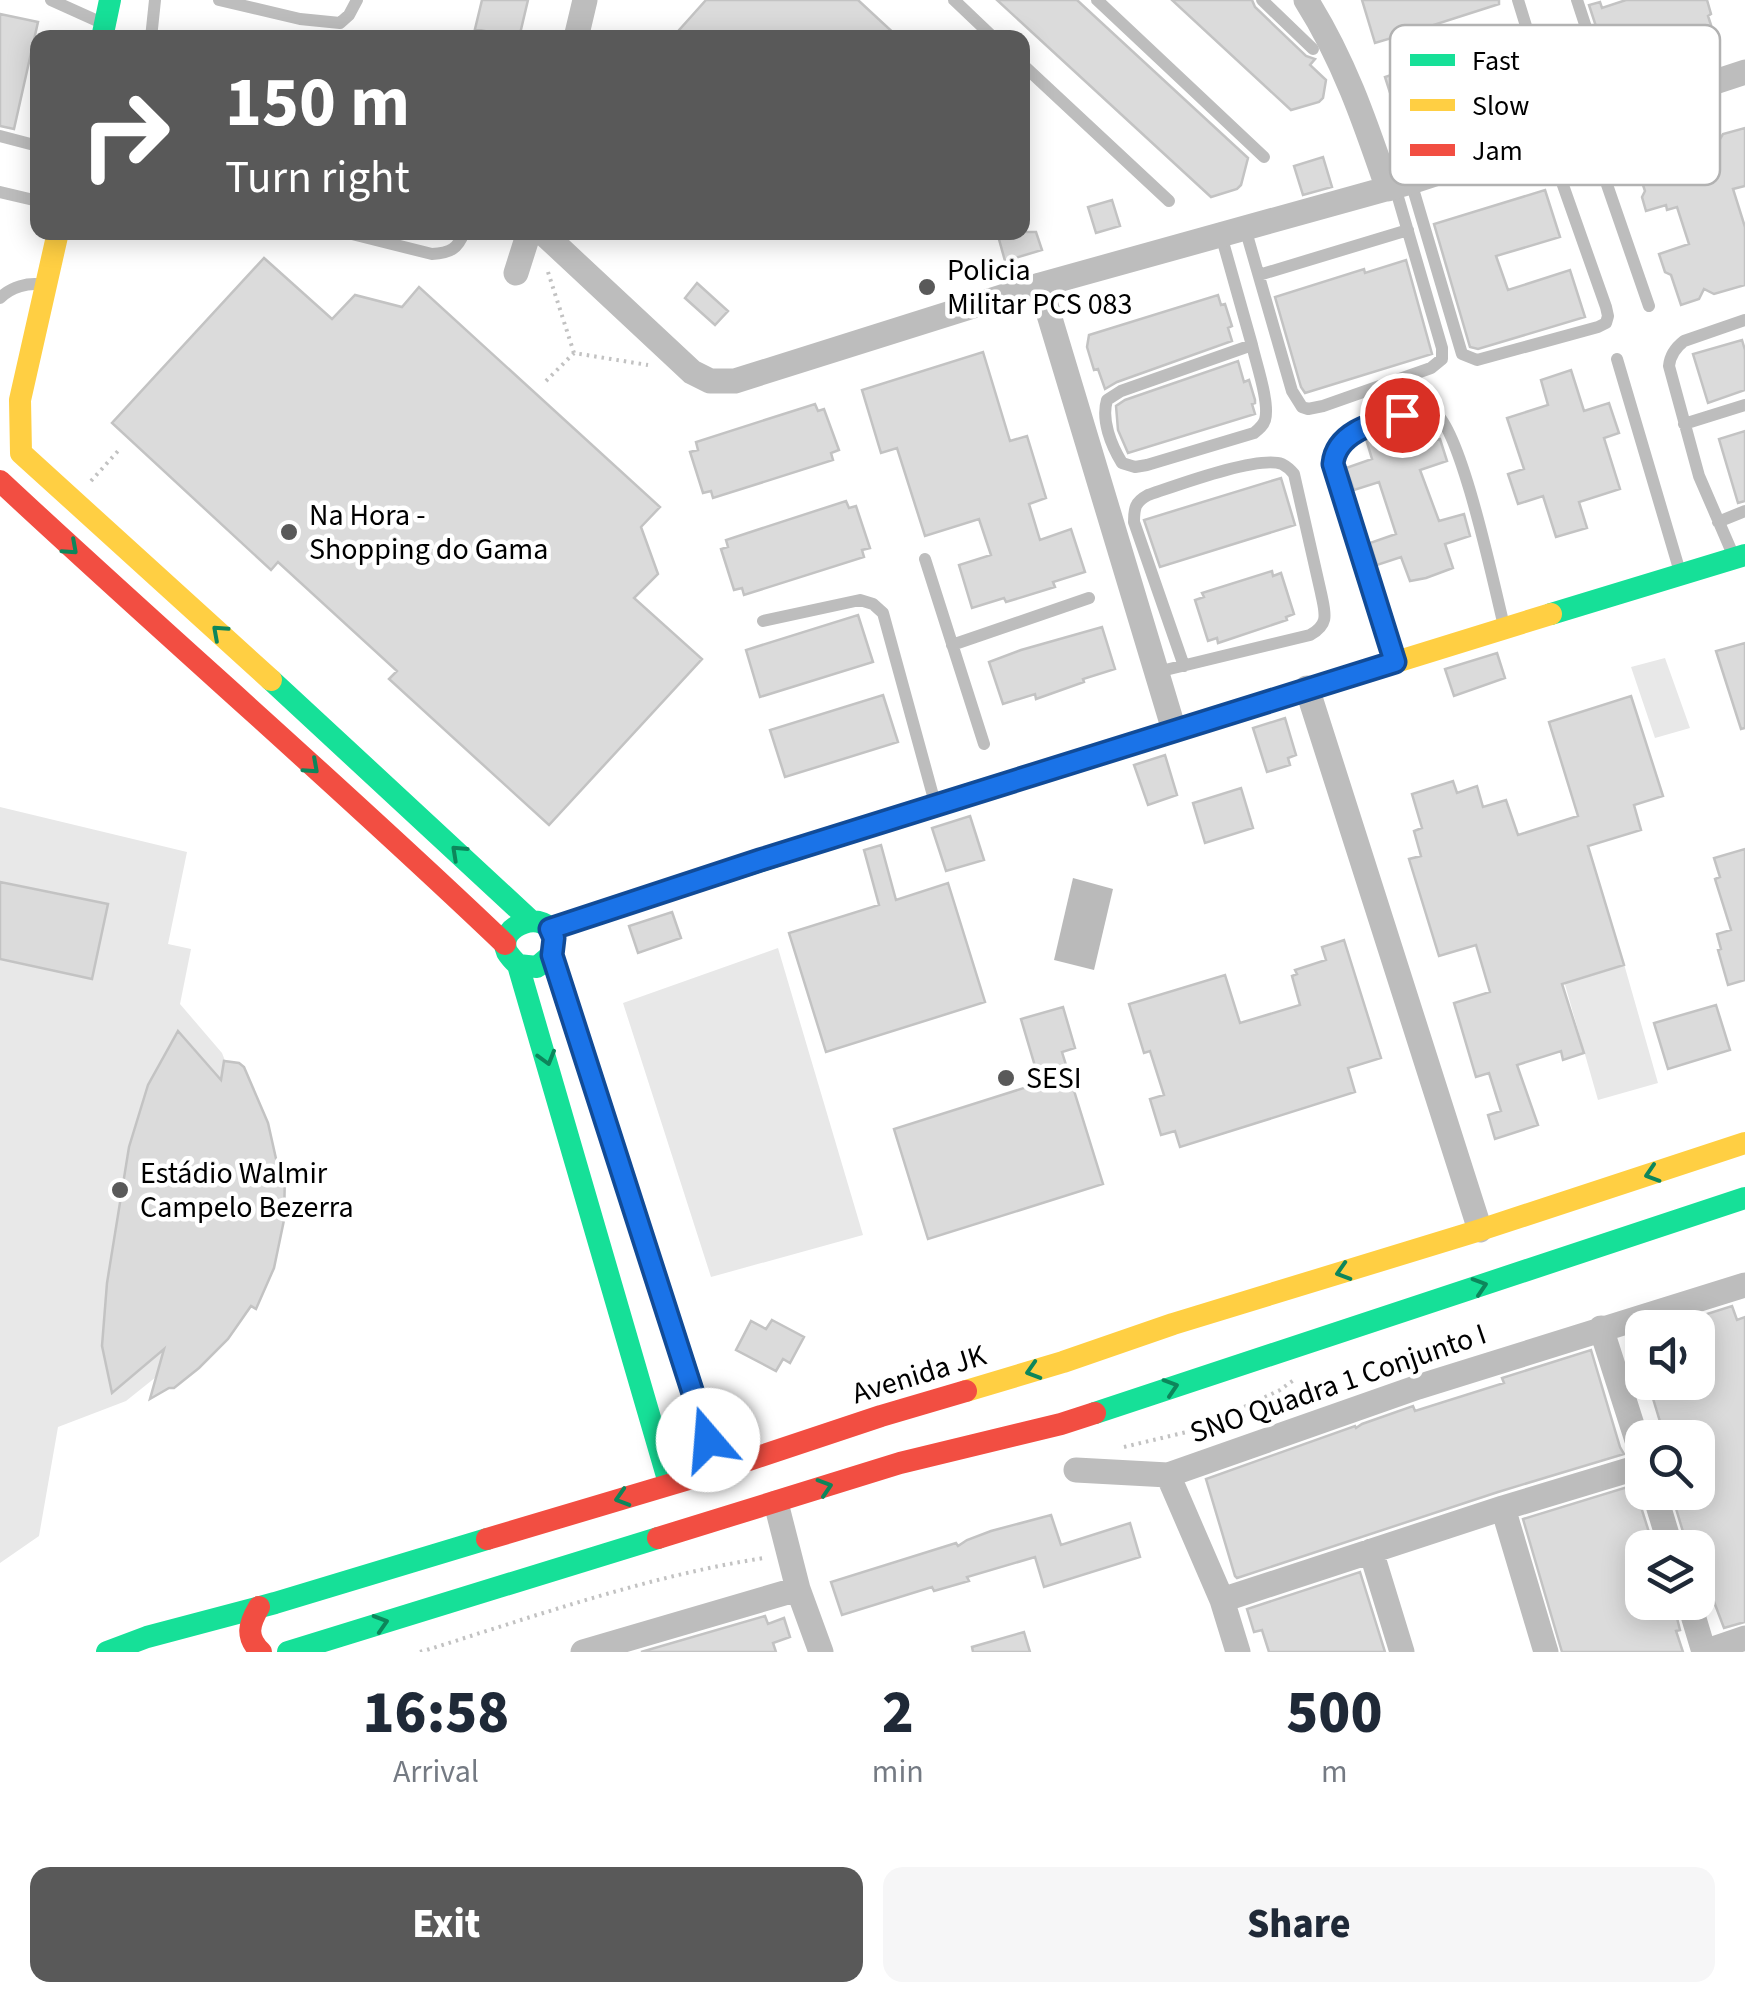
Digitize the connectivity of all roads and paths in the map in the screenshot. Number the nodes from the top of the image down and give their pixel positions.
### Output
1 (51, 0) edge
2 (110, 0) edge
3 (155, 0) edge
4 (219, 0) edge
5 (356, 0) edge
6 (586, 0) edge
7 (954, 0) edge
8 (1097, 0) edge
9 (1262, 0) edge
10 (1306, 0) edge
11 (1518, 0) edge
12 (1577, 0) edge
13 (1524, 25) edge
14 (1585, 25) edge
15 (101, 30) edge
16 (103, 30) edge
17 (152, 30) edge
18 (578, 30) edge
19 (986, 30) edge
20 (1313, 49) dead end
21 (1030, 71) edge
22 (1745, 72) edge
23 (1720, 80) edge
24 (0, 136) edge
25 (30, 144) edge
26 (1264, 156) dead end
27 (1390, 169) edge
28 (1401, 185) edge
29 (1568, 185) edge
30 (1607, 185) edge
31 (1398, 186) junction
32 (0, 192) edge
33 (30, 198) edge
34 (1169, 201) dead end
35 (1408, 230) junction
36 (1233, 232) junction
37 (56, 240) edge
38 (376, 240) edge
39 (460, 240) edge
40 (526, 240) edge
41 (551, 240) edge
42 (546, 267) dead end
43 (516, 273) dead end
44 (1259, 275) junction
45 (46, 285) junction
46 (1040, 285) junction
47 (0, 298) edge
48 (1649, 306) dead end
49 (1745, 320) edge
50 (1252, 345) junction
51 (574, 353) junction
52 (1617, 359) dead end
53 (652, 366) dead end
54 (546, 382) dead end
55 (20, 400) junction
56 (1745, 405) edge
57 (1684, 424) junction
58 (0, 432) edge
59 (0, 440) edge
60 (118, 450) dead end
61 (21, 454) junction
62 (0, 481) edge
63 (74, 501) junction
64 (1745, 511) edge
65 (1718, 522) junction
66 (1740, 557) edge
67 (925, 558) dead end
68 (1681, 575) junction
69 (1089, 598) dead end
70 (763, 621) dead end
71 (1504, 628) junction
72 (952, 645) junction
73 (1395, 662) junction
74 (1184, 666) junction
75 (1157, 672) junction
76 (1307, 688) junction
77 (1174, 730) junction
78 (984, 744) dead end
79 (936, 806) junction
80 (540, 924) junction
81 (506, 944) junction
82 (552, 955) junction
83 (518, 965) junction
84 (1745, 1143) edge
85 (1745, 1198) edge
86 (1480, 1230) junction
87 (1745, 1286) edge
88 (1601, 1328) junction
89 (1295, 1380) dead end
90 (666, 1383) junction
91 (881, 1416) junction
92 (1630, 1420) edge
93 (1119, 1448) dead end
94 (900, 1462) junction
95 (719, 1470) junction
96 (1076, 1470) dead end
97 (1625, 1471) edge
98 (1168, 1476) junction
99 (669, 1483) junction
100 (776, 1503) junction
101 (1504, 1508) junction
102 (1371, 1552) junction
103 (788, 1554) junction
104 (798, 1589) junction
105 (1222, 1600) junction
106 (258, 1606) junction
107 (1694, 1620) edge
108 (147, 1637) junction
109 (1745, 1638) edge
110 (107, 1652) edge
111 (169, 1652) edge
112 (261, 1652) edge
113 (288, 1652) edge
114 (420, 1652) edge
115 (583, 1652) edge
116 (820, 1652) edge
117 (1238, 1652) edge
118 (1402, 1652) edge
119 (1546, 1652) edge
120 (1704, 1652) edge

1 - 15 lane
2 - 16 street
3 - 17 lane
4 - 5 lane
6 - 18 street
7 - 19 lane
8 - 26 lane
9 - 20 lane
10 - 27 street
11 - 13 lane
12 - 14 lane
21 - 34 lane
22 - 23 street
24 - 25 lane
28 - 31 street
29 - 31 lane
30 - 48 lane
31 - 35 lane
31 - 36 street
32 - 33 lane
35 - 44 lane
35 - 44 lane
36 - 44 lane
36 - 46 street
36 - 50 lane
37 - 45 street
38 - 39 lane
40 - 43 street
41 - 46 street
42 - 51 path
45 - 47 lane
45 - 55 street
46 - 75 street
49 - 57 lane
50 - 50 lane
51 - 53 path
51 - 54 path
52 - 68 lane
55 - 58 street
55 - 61 street
56 - 57 lane
57 - 65 lane
59 - 61 street
60 - 63 path
61 - 62 street
61 - 63 street
62 -> 81 street
80 -> 63 street
64 - 65 lane
65 - 66 lane
66 - 68 street
67 - 72 lane
68 - 71 street
69 - 72 lane
70 - 79 lane
71 - 73 street
71 - 73 lane
72 - 78 lane
73 - 76 street
74 - 74 lane
74 - 75 lane
75 - 77 street
76 - 77 street
76 - 86 street
77 - 79 street
79 - 80 street
80 - 81 street
80 - 82 street
81 - 83 street
82 - 83 street
82 - 90 street
83 -> 90 street
84 -> 86 street, Avenida JK
94 -> 85 street
86 -> 91 street, Avenida JK
87 - 88 street, SNO Quadra 1 Conjunto I
88 - 92 street
88 - 98 street, SNO Quadra 1 Conjunto I
89 - 93 path
90 - 95 street
90 - 99 street
91 - 94 street
91 - 95 street, Avenida JK
100 -> 94 street
95 - 99 street, Avenida JK
96 - 98 street
97 - 101 street
98 - 105 street, SNO Quadra 1 Conjunto I
99 -> 106 street, Avenida JK
100 - 103 street
113 -> 100 street
101 - 102 street
101 - 119 street
102 - 105 street
102 - 118 street
103 - 104 street
103 - 114 path
104 - 115 street
104 - 116 street
105 - 117 street, SNO Quadra 1 Conjunto I
106 - 108 street, Avenida JK
106 - 112 street
107 - 120 street
108 - 110 street, Avenida JK
108 - 111 street
109 - 120 street

